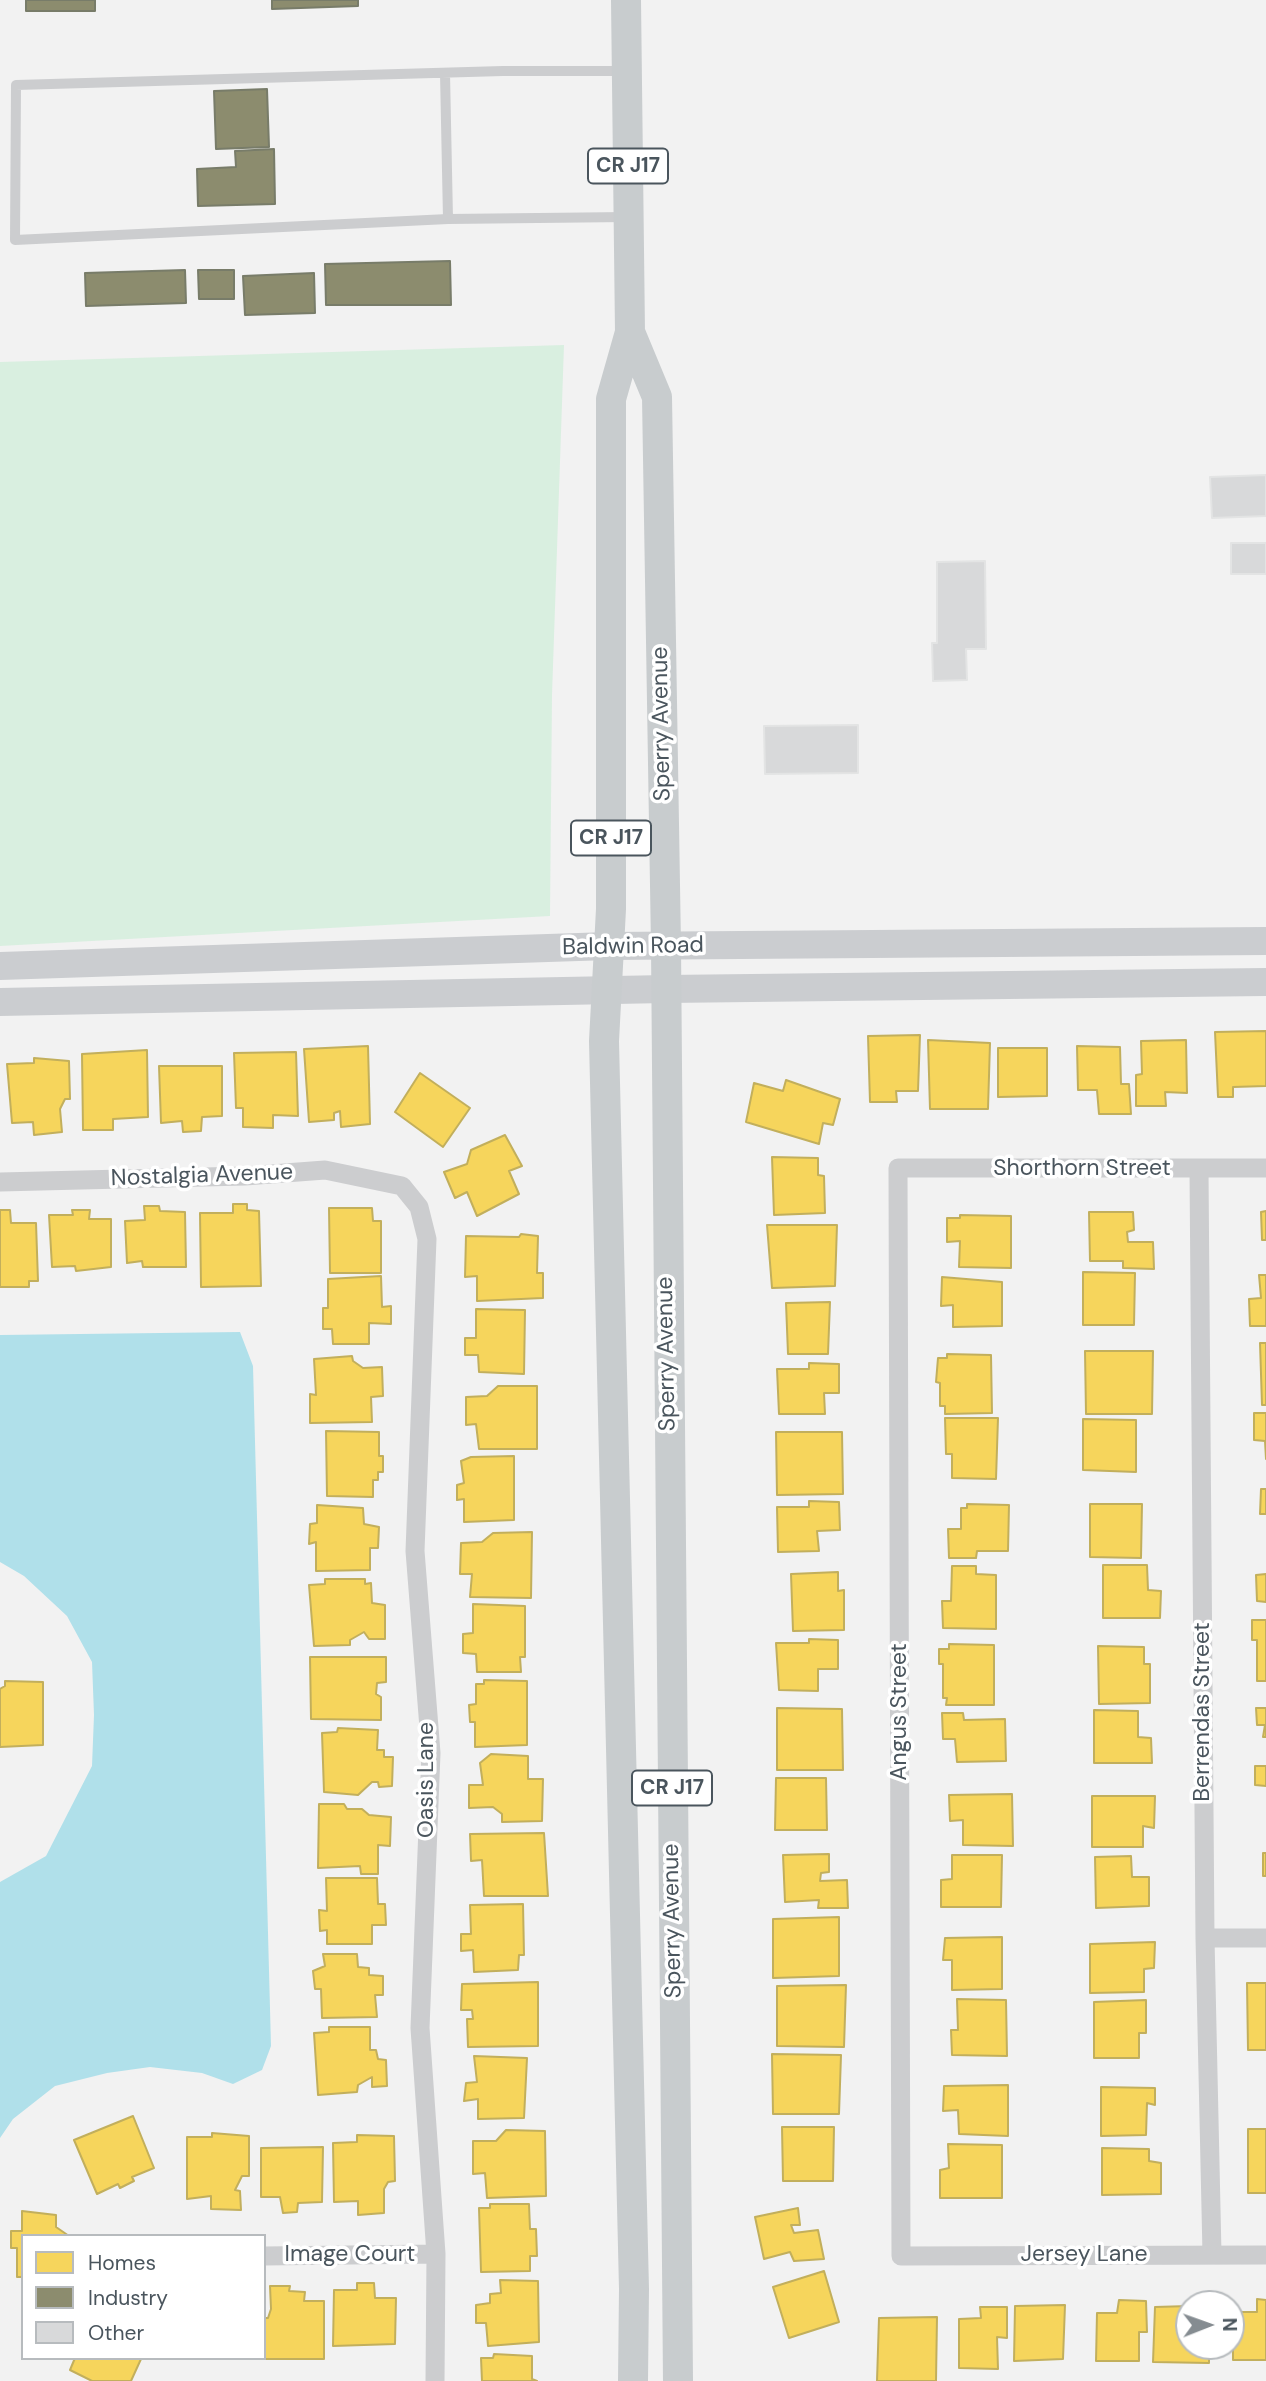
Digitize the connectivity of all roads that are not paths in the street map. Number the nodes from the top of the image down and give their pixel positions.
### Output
1 (626, 0) edge
2 (626, 71) junction
3 (445, 73) junction
4 (628, 217) junction
5 (448, 219) junction
6 (630, 332) junction
7 (1266, 942) edge
8 (609, 946) junction
9 (666, 946) junction
10 (0, 966) edge
11 (1266, 982) edge
12 (666, 989) junction
13 (607, 990) junction
14 (0, 1002) edge
15 (898, 1168) joint
16 (1266, 1168) edge
17 (1199, 1169) junction
18 (0, 1182) edge
19 (402, 1186) joint
20 (1205, 1938) junction
21 (1266, 1938) edge
22 (436, 2254) junction
23 (1212, 2254) junction
24 (1266, 2255) edge
25 (266, 2256) edge
26 (901, 2256) joint
27 (435, 2381) edge
28 (633, 2381) edge
29 (678, 2381) edge

1 - 2 main road, Sperry Avenue / CR J17
2 - 3 lane
2 - 4 main road, Sperry Avenue / CR J17
3 - 5 lane
3 - 5 lane
4 - 5 lane
4 - 6 main road, Sperry Avenue / CR J17
6 - 8 main road, Sperry Avenue / CR J17
6 - 9 main road, Sperry Avenue / CR J17
7 - 9 main road, Baldwin Road
8 - 9 main road, Baldwin Road
8 - 10 main road, Baldwin Road
8 - 13 main road, Sperry Avenue / CR J17
9 - 12 main road, Sperry Avenue / CR J17
11 - 12 main road, Baldwin Road
12 - 13 main road, Baldwin Road
12 - 29 main road, Sperry Avenue / CR J17
13 - 14 main road, Baldwin Road
13 - 28 main road, Sperry Avenue / CR J17
15 - 17 street, Shorthorn Street
15 - 26 street, Angus Street
16 - 17 street, Shorthorn Street
17 - 20 street, Berrendas Street
18 - 19 street, Nostalgia Avenue
19 - 22 street, Oasis Lane
20 - 21 street
20 - 23 street, Berrendas Street
22 - 25 street, Image Court
22 - 27 street, Oasis Lane
23 - 24 street, Jersey Lane
23 - 26 street, Jersey Lane

